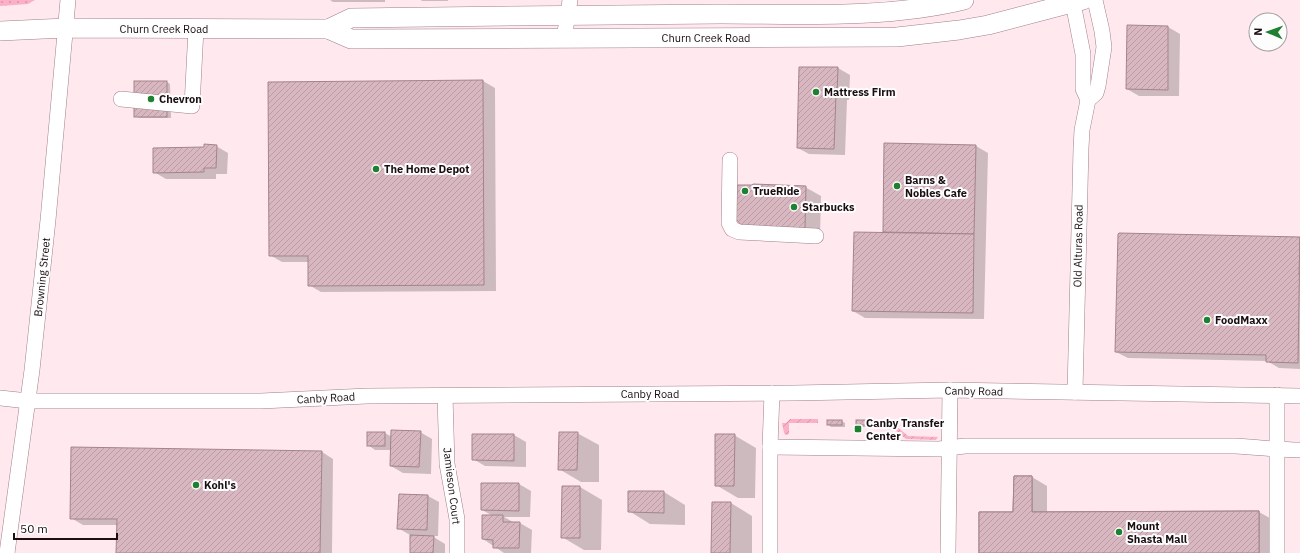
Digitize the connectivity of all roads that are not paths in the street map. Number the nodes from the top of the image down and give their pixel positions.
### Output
1 (68, 0) edge
2 (964, 0) edge
3 (1095, 0) edge
4 (1077, 1) edge
5 (569, 7) edge
6 (66, 28) junction
7 (196, 29) junction
8 (328, 29) junction
9 (0, 31) edge
10 (564, 39) junction
11 (121, 99) dead end
12 (1088, 100) junction
13 (730, 160) dead end
14 (816, 236) dead end
15 (950, 390) junction
16 (1075, 392) junction
17 (772, 393) junction
18 (445, 396) junction
19 (1277, 396) junction
20 (1300, 396) edge
21 (0, 398) edge
22 (28, 401) junction
23 (770, 447) junction
24 (950, 448) junction
25 (1276, 450) junction
26 (1300, 450) edge
27 (7, 553) edge
28 (457, 553) edge
29 (770, 553) edge
30 (948, 553) edge
31 (1277, 553) edge

1 - 6 street, Browning Street
2 - 5 main road, Churn Creek Road
3 - 12 street, Old Alturas Road
4 - 10 main road, Churn Creek Road
4 - 12 street, Old Alturas Road
5 - 8 main road, Churn Creek Road
5 - 10 street
6 - 7 main road, Churn Creek Road
6 - 9 main road, Churn Creek Road
6 - 22 street, Browning Street
7 - 8 main road, Churn Creek Road
7 - 11 street
8 - 10 main road, Churn Creek Road
12 - 16 street, Old Alturas Road
13 - 14 street
15 - 16 street, Canby Road
15 - 17 street, Canby Road
15 - 24 street
16 - 19 street, Canby Road
17 - 18 street, Canby Road
17 - 23 street
18 - 22 street, Canby Road
18 - 28 street, Jamieson Court
19 - 20 street, Canby Road
19 - 25 street
21 - 22 street, Canby Road
22 - 27 street, Browning Street
23 - 24 street
23 - 29 street
24 - 25 street
24 - 30 street
25 - 26 street
25 - 31 street

